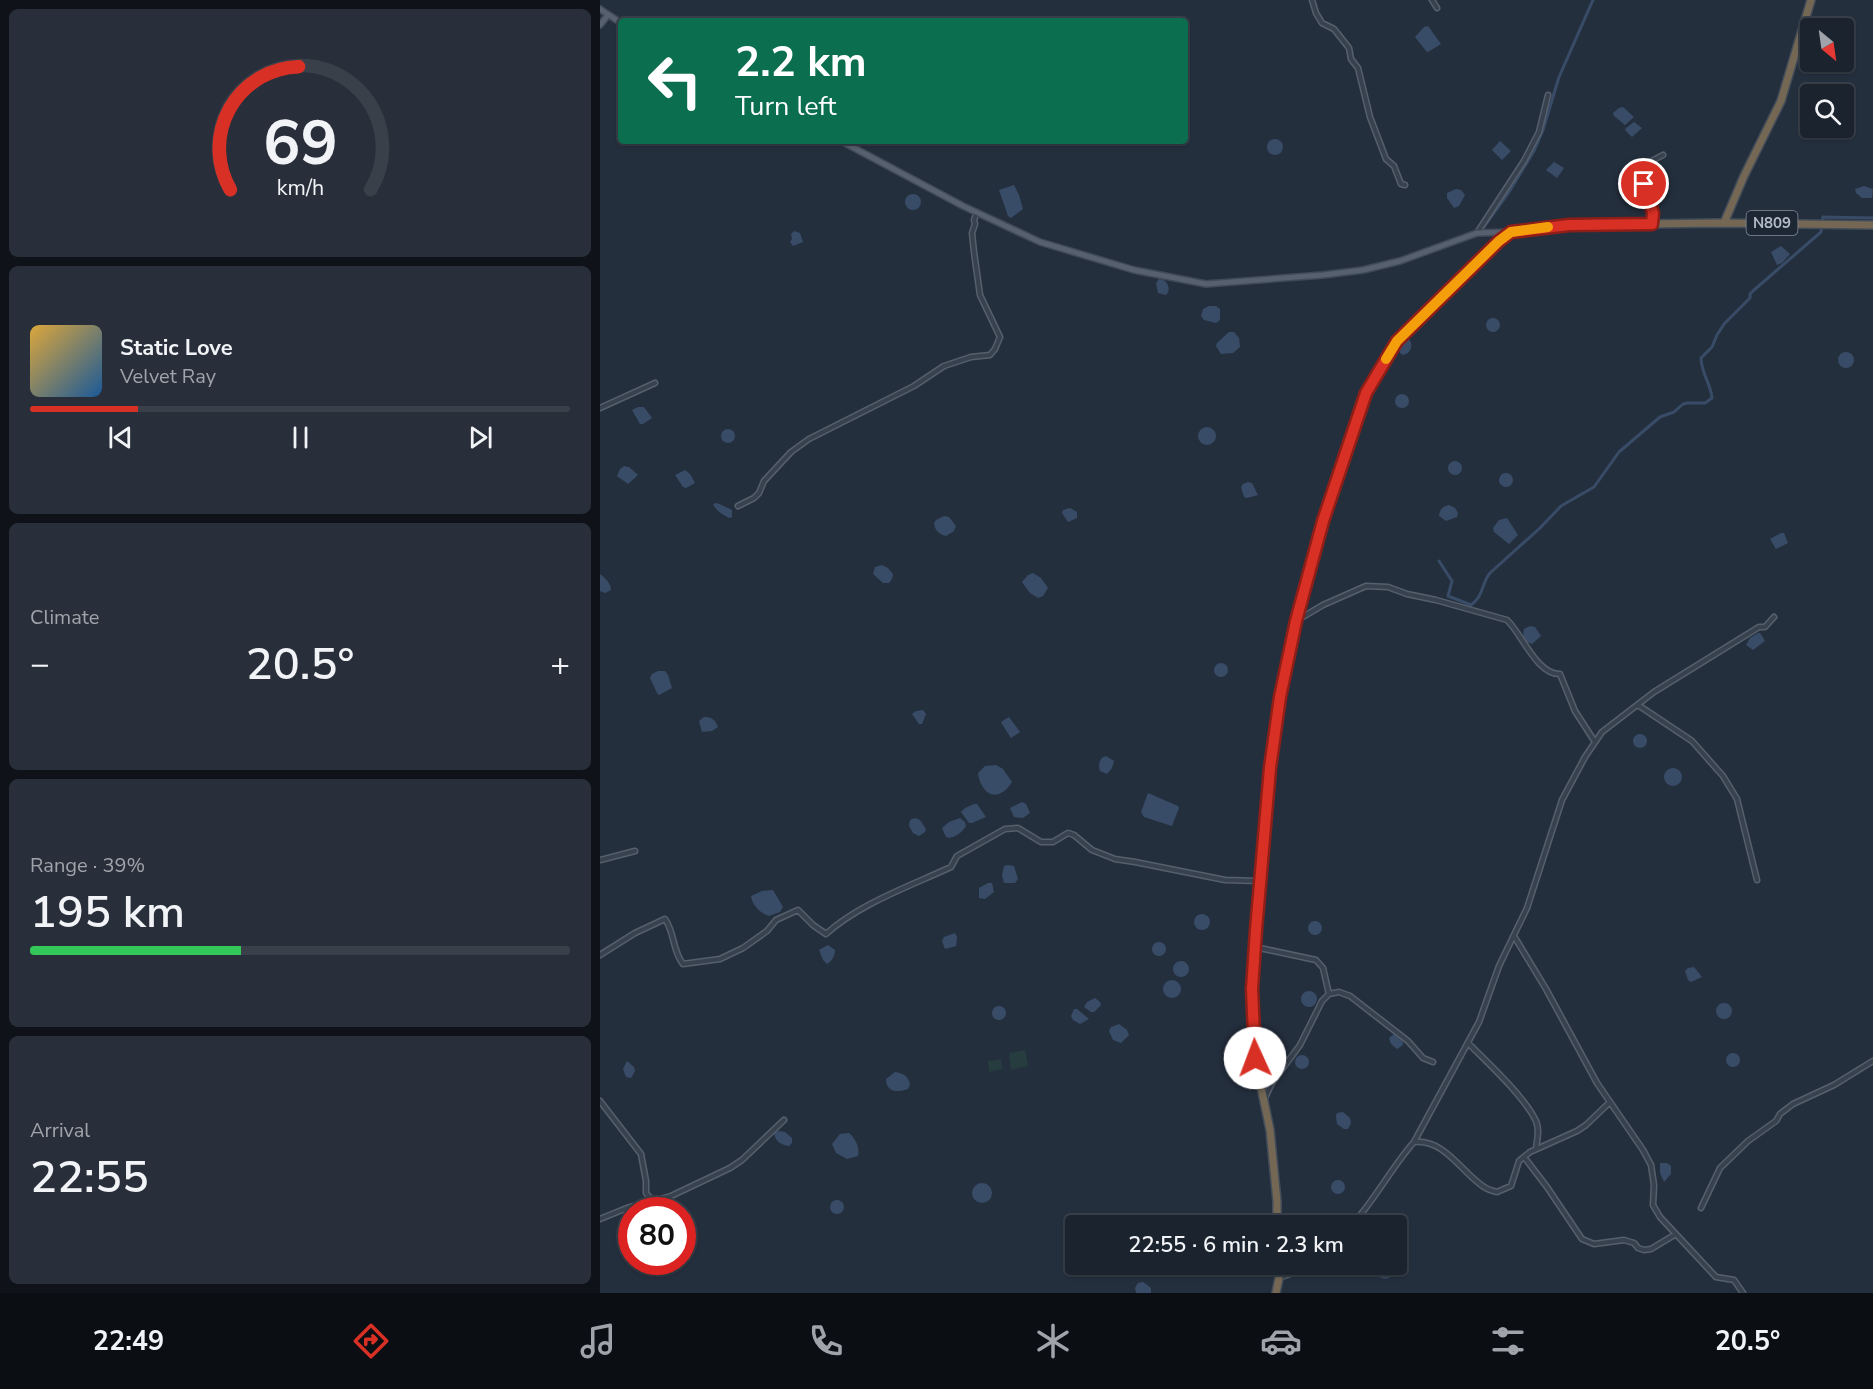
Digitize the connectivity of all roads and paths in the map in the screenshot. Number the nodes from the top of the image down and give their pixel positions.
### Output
1 (1312, 0) edge
2 (1432, 0) edge
3 (1811, 0) edge
4 (1437, 8) dead end
5 (600, 9) edge
6 (608, 15) junction
7 (618, 20) edge
8 (600, 25) edge
9 (1548, 95) dead end
10 (847, 144) edge
11 (1663, 155) dead end
12 (1405, 185) dead end
13 (1729, 209) junction
14 (977, 212) junction
15 (1710, 223) junction
16 (1722, 223) junction
17 (1735, 223) junction
18 (1652, 224) junction
19 (1873, 225) edge
20 (1511, 232) junction
21 (1477, 233) junction
22 (655, 383) dead end
23 (600, 408) edge
24 (738, 506) dead end
25 (1774, 617) dead end
26 (1296, 621) junction
27 (1638, 705) junction
28 (1595, 742) junction
29 (635, 852) dead end
30 (600, 860) edge
31 (1757, 880) dead end
32 (1260, 881) junction
33 (1514, 935) junction
34 (1255, 947) junction
35 (600, 955) edge
36 (1329, 994) junction
37 (1468, 1042) junction
38 (1873, 1061) edge
39 (1432, 1062) dead end
40 (600, 1101) edge
41 (1264, 1101) junction
42 (1610, 1102) junction
43 (784, 1120) dead end
44 (1414, 1142) junction
45 (1536, 1149) junction
46 (1524, 1157) junction
47 (649, 1197) edge
48 (667, 1197) edge
49 (1701, 1208) dead end
50 (618, 1212) edge
51 (1277, 1215) edge
52 (1361, 1215) edge
53 (600, 1219) edge
54 (1676, 1234) junction
55 (1279, 1275) edge
56 (1287, 1275) edge
57 (1279, 1278) junction
58 (1276, 1293) edge
59 (1743, 1293) edge

1 - 12 street
2 - 4 street
3 - 13 highway
5 - 6 main road
6 - 7 main road
6 - 8 main road
9 - 21 street
10 - 14 main road
11 - 18 street
13 - 15 highway
13 - 16 highway
13 - 17 highway
14 - 21 main road
14 - 24 street
15 - 16 highway, N809
15 - 18 highway, N809
16 - 17 highway, N809
17 - 19 highway, N809
18 - 20 highway, N809
20 - 21 main road
20 - 26 highway
22 - 23 street
25 - 27 street
26 - 28 street
26 - 32 highway
27 - 28 street
27 - 31 street
28 - 33 street
29 - 30 street
32 - 34 highway
32 - 35 street
33 - 37 street
33 - 42 street
34 - 36 street
34 - 41 highway
36 - 39 street
36 - 41 street
37 - 44 street
37 - 45 street
38 - 49 street
40 - 47 street
41 - 51 highway
42 - 45 street
42 - 54 street
43 - 48 street
44 - 46 street
44 - 52 street
45 - 46 street
46 - 54 street
50 - 53 street
54 - 59 street
55 - 57 highway
56 - 57 street
57 - 58 highway

